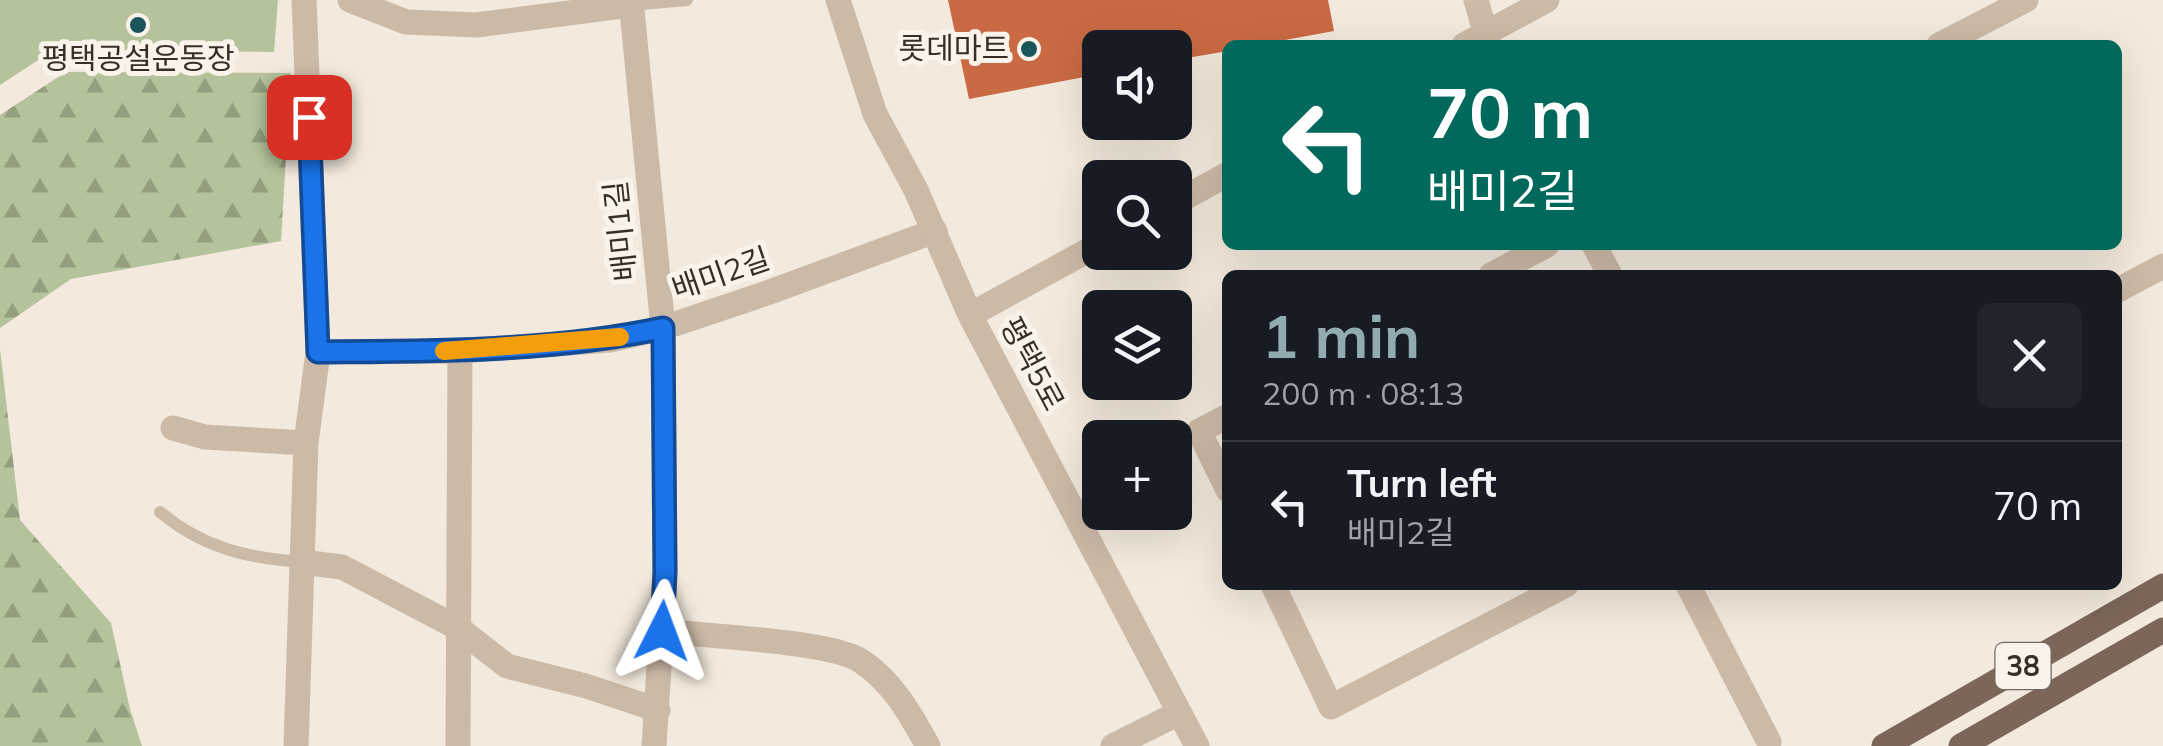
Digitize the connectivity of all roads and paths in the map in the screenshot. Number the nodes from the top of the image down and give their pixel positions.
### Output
1 (304, 0) edge
2 (350, 0) edge
3 (687, 0) edge
4 (838, 0) edge
5 (1476, 0) edge
6 (1547, 0) edge
7 (2026, 0) edge
8 (630, 3) edge
9 (1479, 40) edge
10 (1481, 40) edge
11 (1949, 40) edge
12 (1222, 177) edge
13 (1192, 194) edge
14 (935, 231) junction
15 (1538, 250) edge
16 (1082, 254) edge
17 (2163, 266) edge
18 (1500, 270) edge
19 (2122, 288) edge
20 (970, 315) junction
21 (663, 328) junction
22 (460, 351) junction
23 (318, 352) junction
24 (1222, 419) edge
25 (173, 428) dead end
26 (306, 443) junction
27 (1222, 478) edge
28 (160, 512) dead end
29 (302, 562) junction
30 (2163, 586) edge
31 (1275, 590) edge
32 (1556, 590) edge
33 (1691, 590) edge
34 (458, 628) junction
35 (2163, 630) edge
36 (662, 631) junction
37 (658, 710) junction
38 (1180, 713) junction
39 (1769, 742) dead end
40 (296, 746) edge
41 (458, 746) edge
42 (654, 746) edge
43 (928, 746) edge
44 (1113, 746) edge
45 (1196, 746) edge
46 (1884, 746) edge
47 (1961, 746) edge

1 - 23 street
2 - 8 street
3 - 8 lane
4 - 14 street, 평택5로
5 - 9 street
6 - 10 street
7 - 11 street
8 - 21 street, 배미1길
12 - 13 street
14 - 20 street, 평택5로
14 - 21 street, 배미2길
15 - 18 street
16 - 20 street
17 - 19 street
20 - 38 street, 평택5로
21 - 22 street, 배미2길
21 - 36 street, 배미1길
22 - 23 street, 배미2길
22 - 34 street
23 - 26 street
24 - 27 street
25 - 26 street
26 - 29 street
28 - 29 lane
29 - 34 street
29 - 40 street
30 - 46 main road, 38
31 - 32 street
33 - 39 street
34 - 37 street
34 - 41 street
35 - 47 main road, 38
36 - 37 street, 배미1길
36 - 43 street
37 - 42 street, 배미1길
38 - 44 street
38 - 45 street, 평택5로

